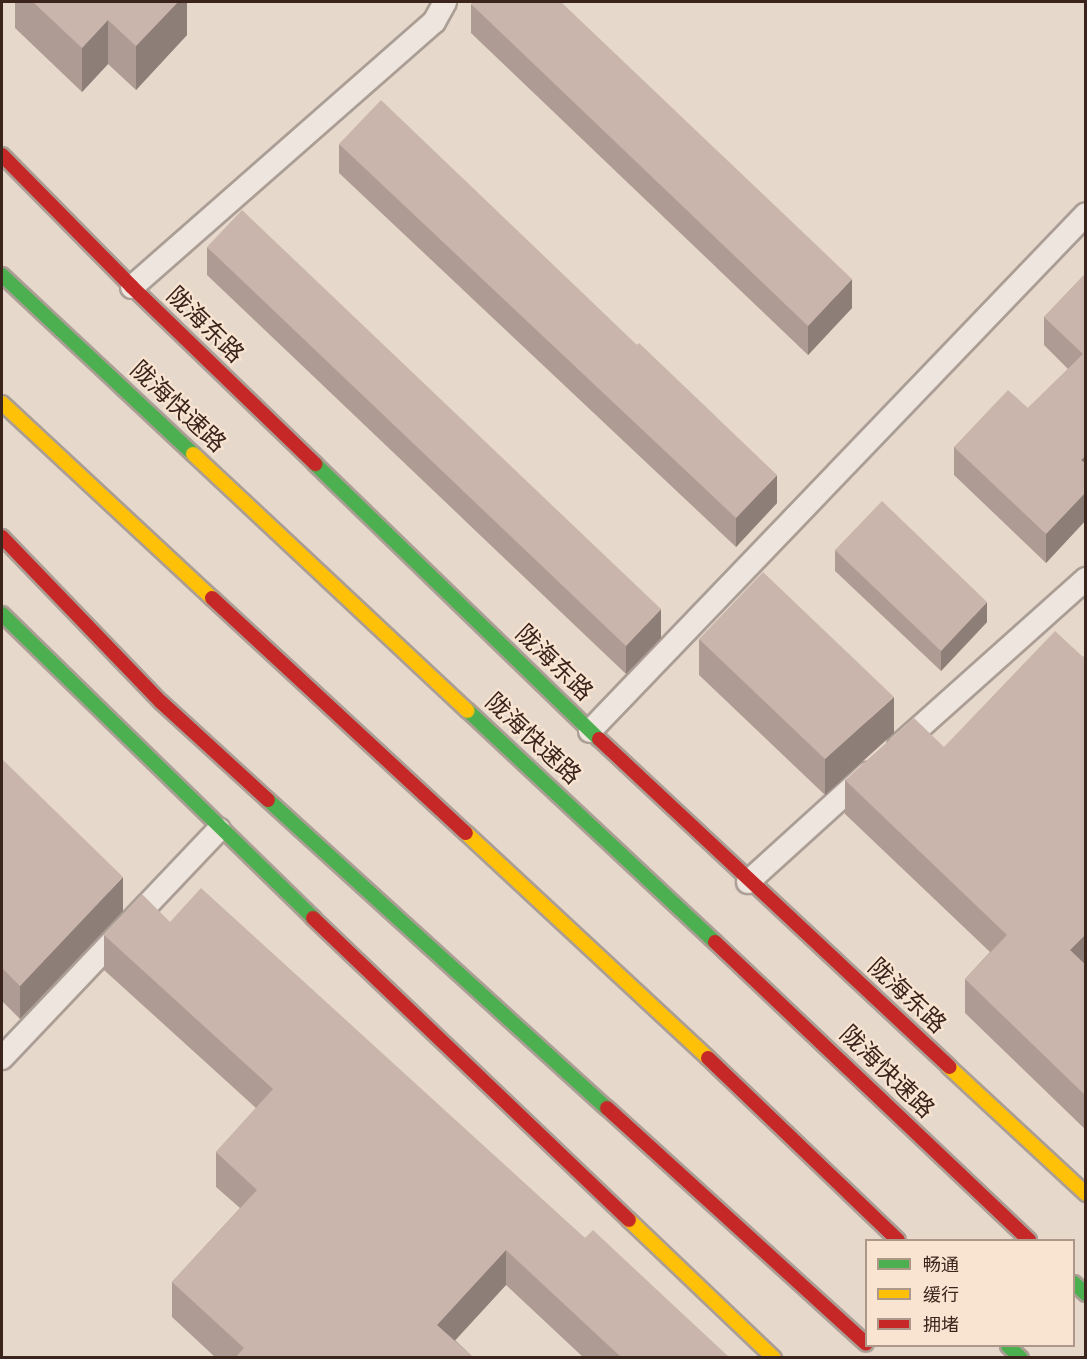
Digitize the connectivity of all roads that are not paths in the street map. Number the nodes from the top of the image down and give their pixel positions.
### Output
1 (445, 2) edge
2 (2, 155) edge
3 (1086, 214) edge
4 (2, 275) edge
5 (132, 287) junction
6 (2, 403) edge
7 (2, 537) edge
8 (1086, 579) edge
9 (2, 614) edge
10 (590, 731) junction
11 (219, 829) junction
12 (748, 882) junction
13 (2, 1058) edge
14 (1086, 1194) edge
15 (897, 1239) edge
16 (1028, 1239) edge
17 (865, 1342) edge
18 (1009, 1347) edge
19 (774, 1358) edge
20 (1021, 1358) edge

1 - 5 lane
2 - 5 main road, 陇海东路
3 - 10 lane
4 - 16 main road, 陇海快速路
5 - 10 main road, 陇海东路
6 - 15 main road
7 - 17 main road
8 - 12 lane
9 - 11 main road
10 - 12 main road, 陇海东路
11 - 13 lane
11 - 19 main road
12 - 14 main road, 陇海东路
18 - 20 main road

